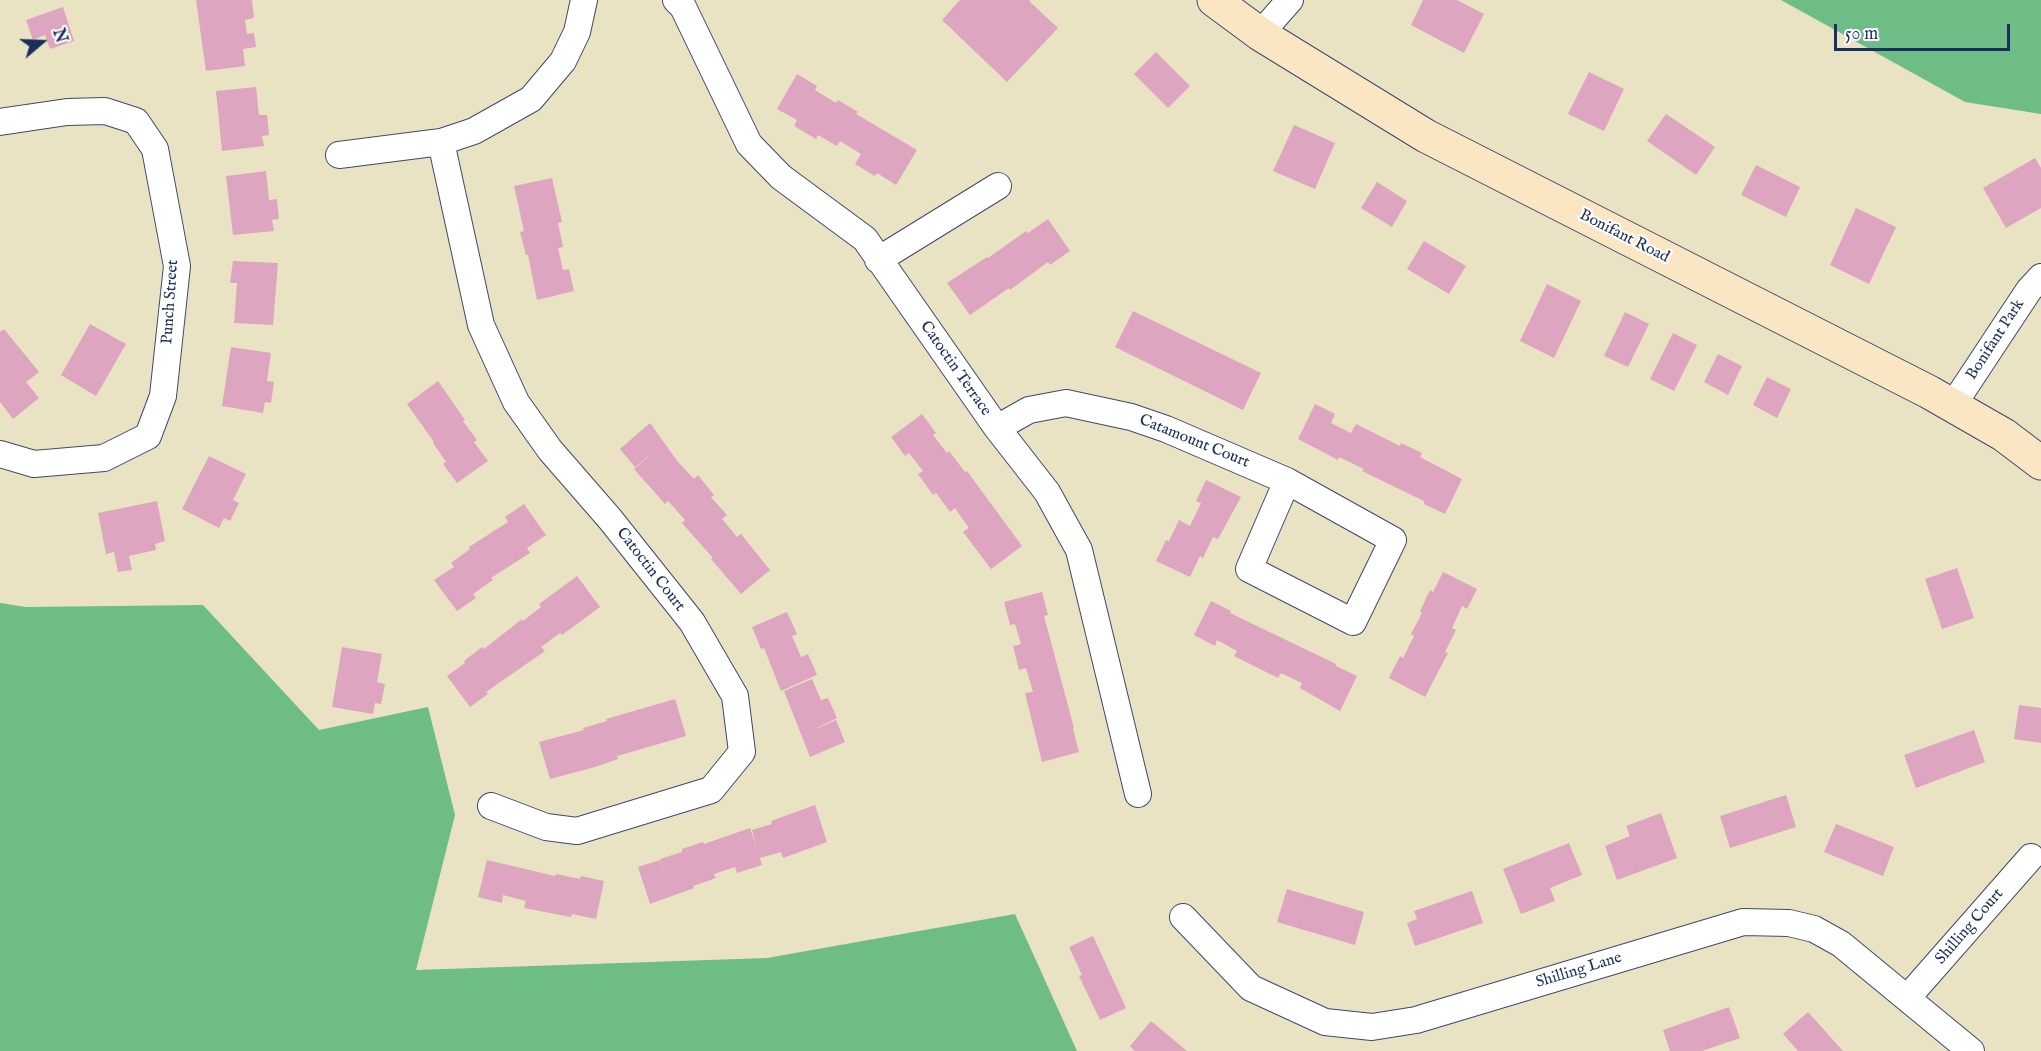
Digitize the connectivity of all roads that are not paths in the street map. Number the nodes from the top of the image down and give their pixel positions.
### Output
1 (584, 0) edge
2 (676, 0) edge
3 (1214, 0) edge
4 (1290, 0) edge
5 (1260, 34) junction
6 (0, 122) edge
7 (441, 142) junction
8 (339, 155) dead end
9 (998, 186) dead end
10 (878, 260) junction
11 (2041, 277) edge
12 (1953, 405) junction
13 (998, 428) junction
14 (0, 454) edge
15 (2041, 464) edge
16 (1287, 481) junction
17 (1138, 794) dead end
18 (491, 806) dead end
19 (2031, 857) dead end
20 (1183, 917) dead end
21 (1908, 997) junction
22 (1971, 1051) edge

1 - 7 street
2 - 10 street, Catoctin Terrace
3 - 5 main road, Bonifant Road
4 - 5 street
5 - 12 main road, Bonifant Road
6 - 14 street, Punch Street
7 - 8 street
7 - 18 street, Catoctin Court
9 - 10 street
10 - 13 street, Catoctin Terrace
11 - 12 street, Bonifant Park
12 - 15 main road, Bonifant Road
13 - 16 street, Catamount Court
13 - 17 street, Catoctin Terrace
16 - 16 street, Catamount Court
19 - 21 street, Shilling Court
20 - 21 street, Shilling Lane
21 - 22 street, Shilling Lane

